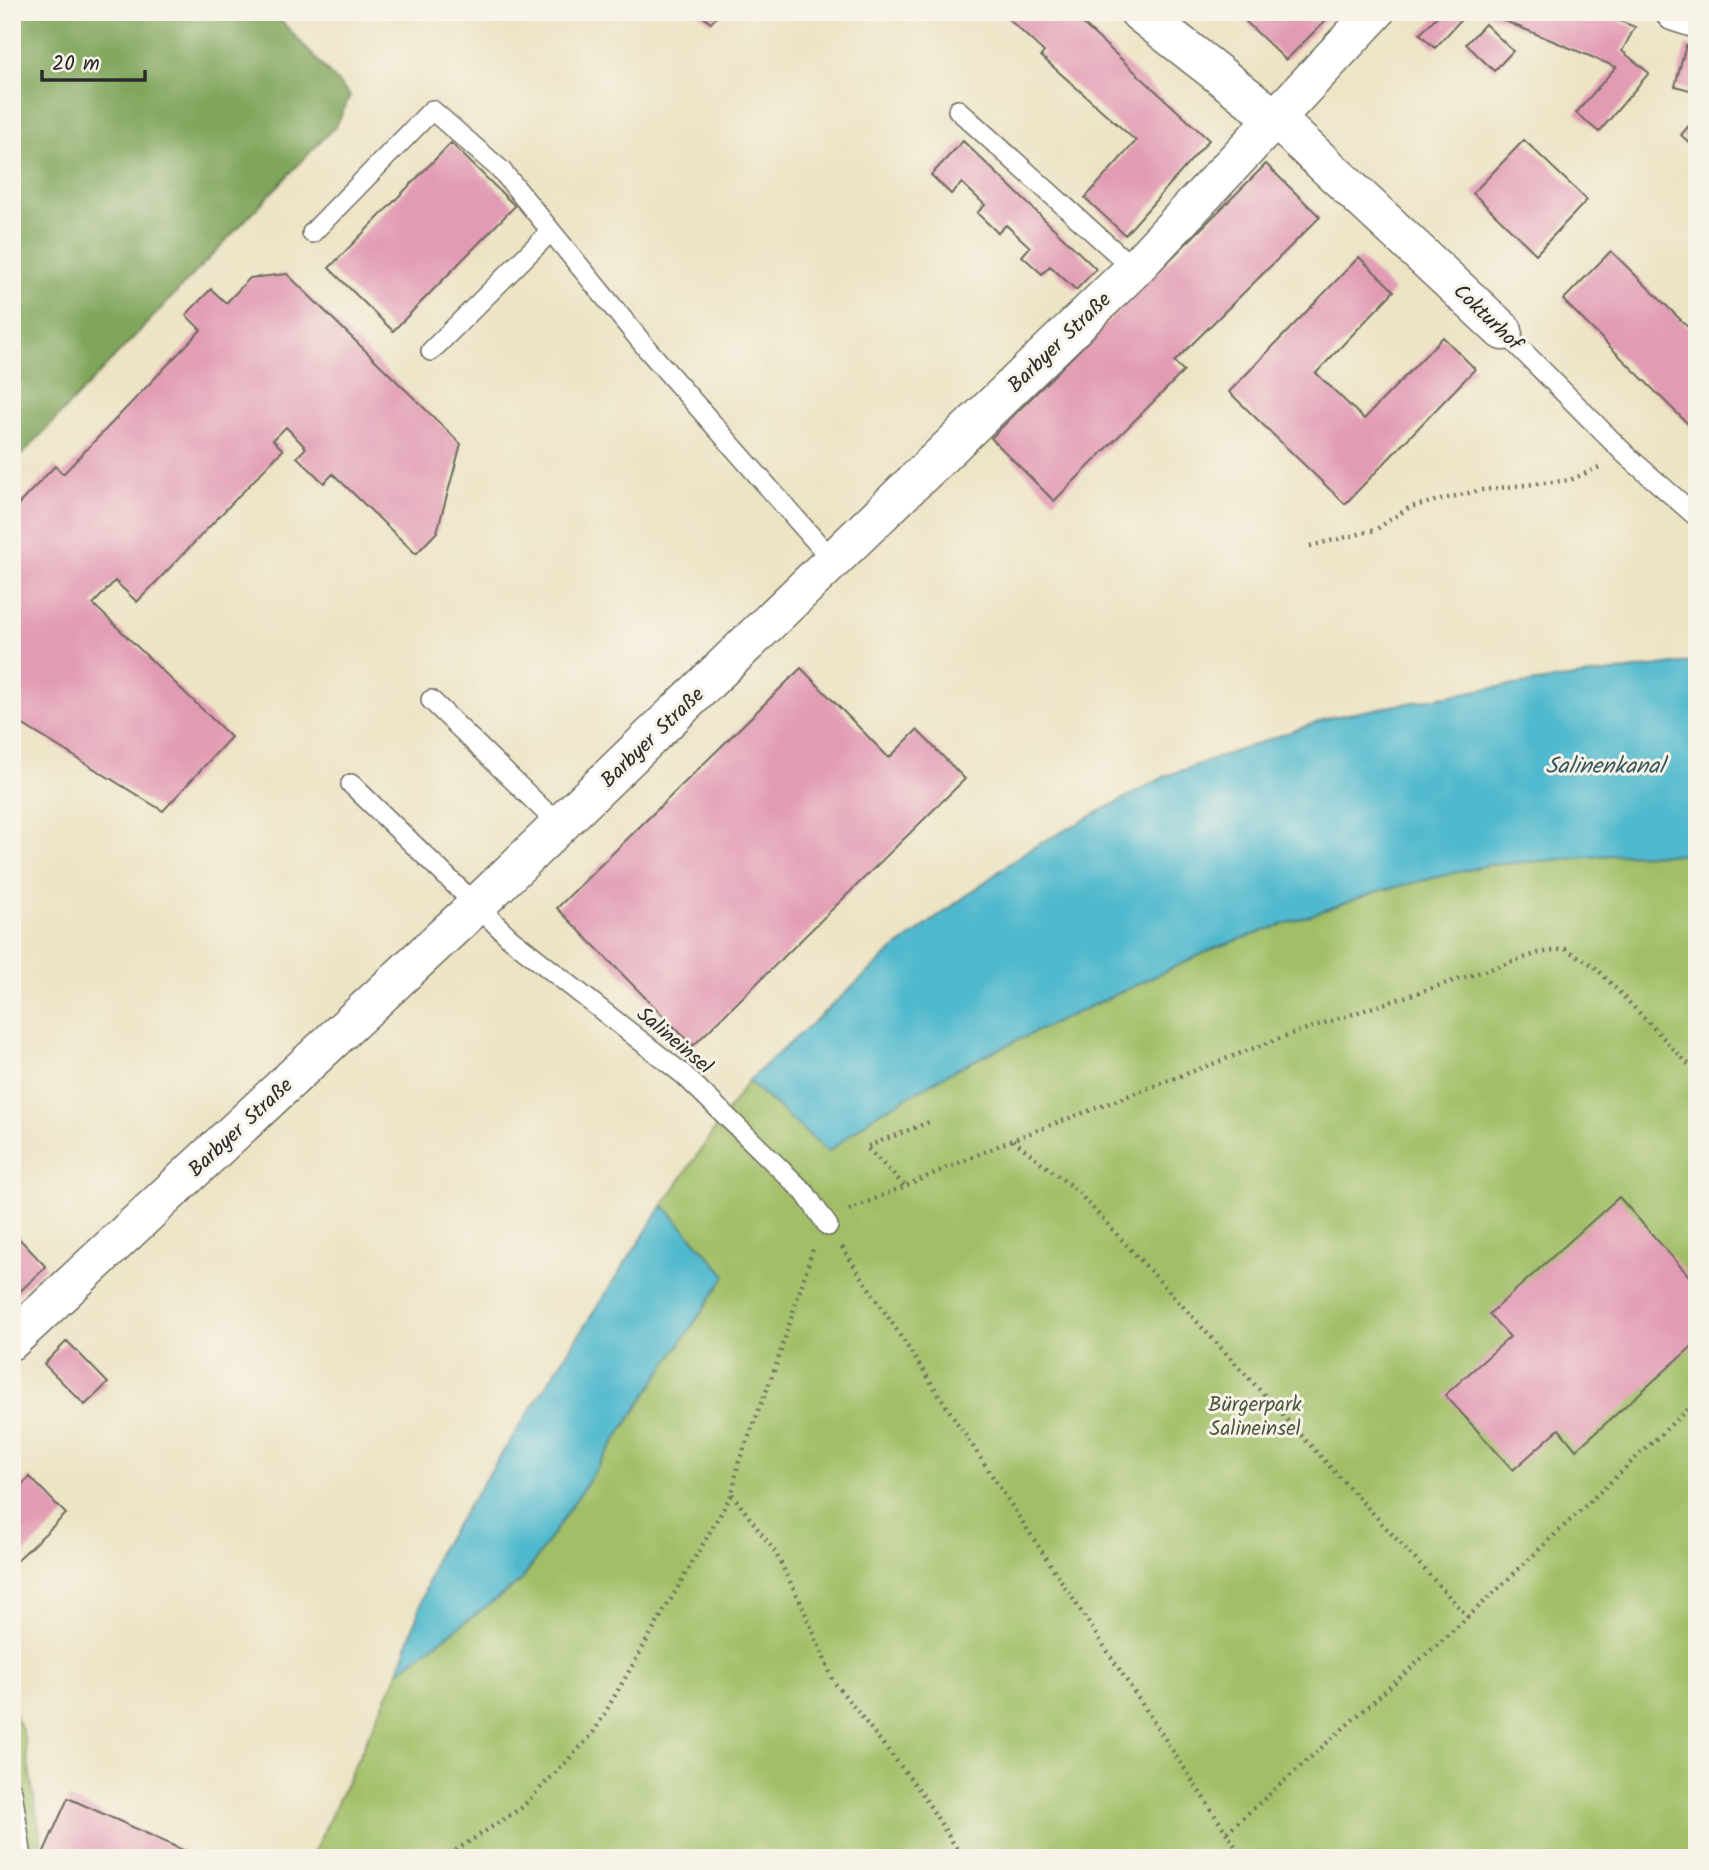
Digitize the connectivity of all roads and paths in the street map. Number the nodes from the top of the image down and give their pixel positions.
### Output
1 (1139, 12) edge
2 (1375, 12) edge
3 (1675, 12) edge
4 (1697, 19) edge
5 (958, 110) dead end
6 (1277, 120) junction
7 (551, 231) junction
8 (312, 233) dead end
9 (1134, 269) junction
10 (1503, 331) joint
11 (431, 351) dead end
12 (1626, 455) junction
13 (1697, 517) edge
14 (1310, 547) dead end
15 (834, 561) junction
16 (431, 700) dead end
17 (351, 784) dead end
18 (560, 826) junction
19 (478, 904) junction
20 (1697, 1073) edge
21 (929, 1122) dead end
22 (1012, 1140) junction
23 (904, 1185) junction
24 (828, 1226) junction
25 (12, 1340) edge
26 (1697, 1400) edge
27 (732, 1494) junction
28 (1468, 1618) junction
29 (12, 1791) edge
30 (1227, 1832) junction
31 (958, 1855) edge
32 (22, 1858) edge
33 (444, 1858) edge
34 (963, 1858) edge
35 (1243, 1858) edge

1 - 6 street, Cokturhof
2 - 6 street, Barbyer Straße
3 - 4 street
5 - 9 lane
6 - 9 street, Barbyer Straße
6 - 10 street, Cokturhof
7 - 8 lane
7 - 11 lane
7 - 15 lane
9 - 15 street, Barbyer Straße
10 - 12 lane, Cokturhof
12 - 13 lane, Cokturhof
12 - 14 path
15 - 18 street, Barbyer Straße
16 - 18 lane
17 - 19 lane, Salineinsel
18 - 19 street, Barbyer Straße
19 - 24 lane, Salineinsel
19 - 25 street, Barbyer Straße
20 - 22 path
21 - 23 path
22 - 23 path
22 - 28 path
23 - 24 path
24 - 27 path
24 - 30 path
26 - 28 path
27 - 31 path
27 - 33 path
28 - 30 path
29 - 32 lane
30 - 35 path
31 - 34 path

